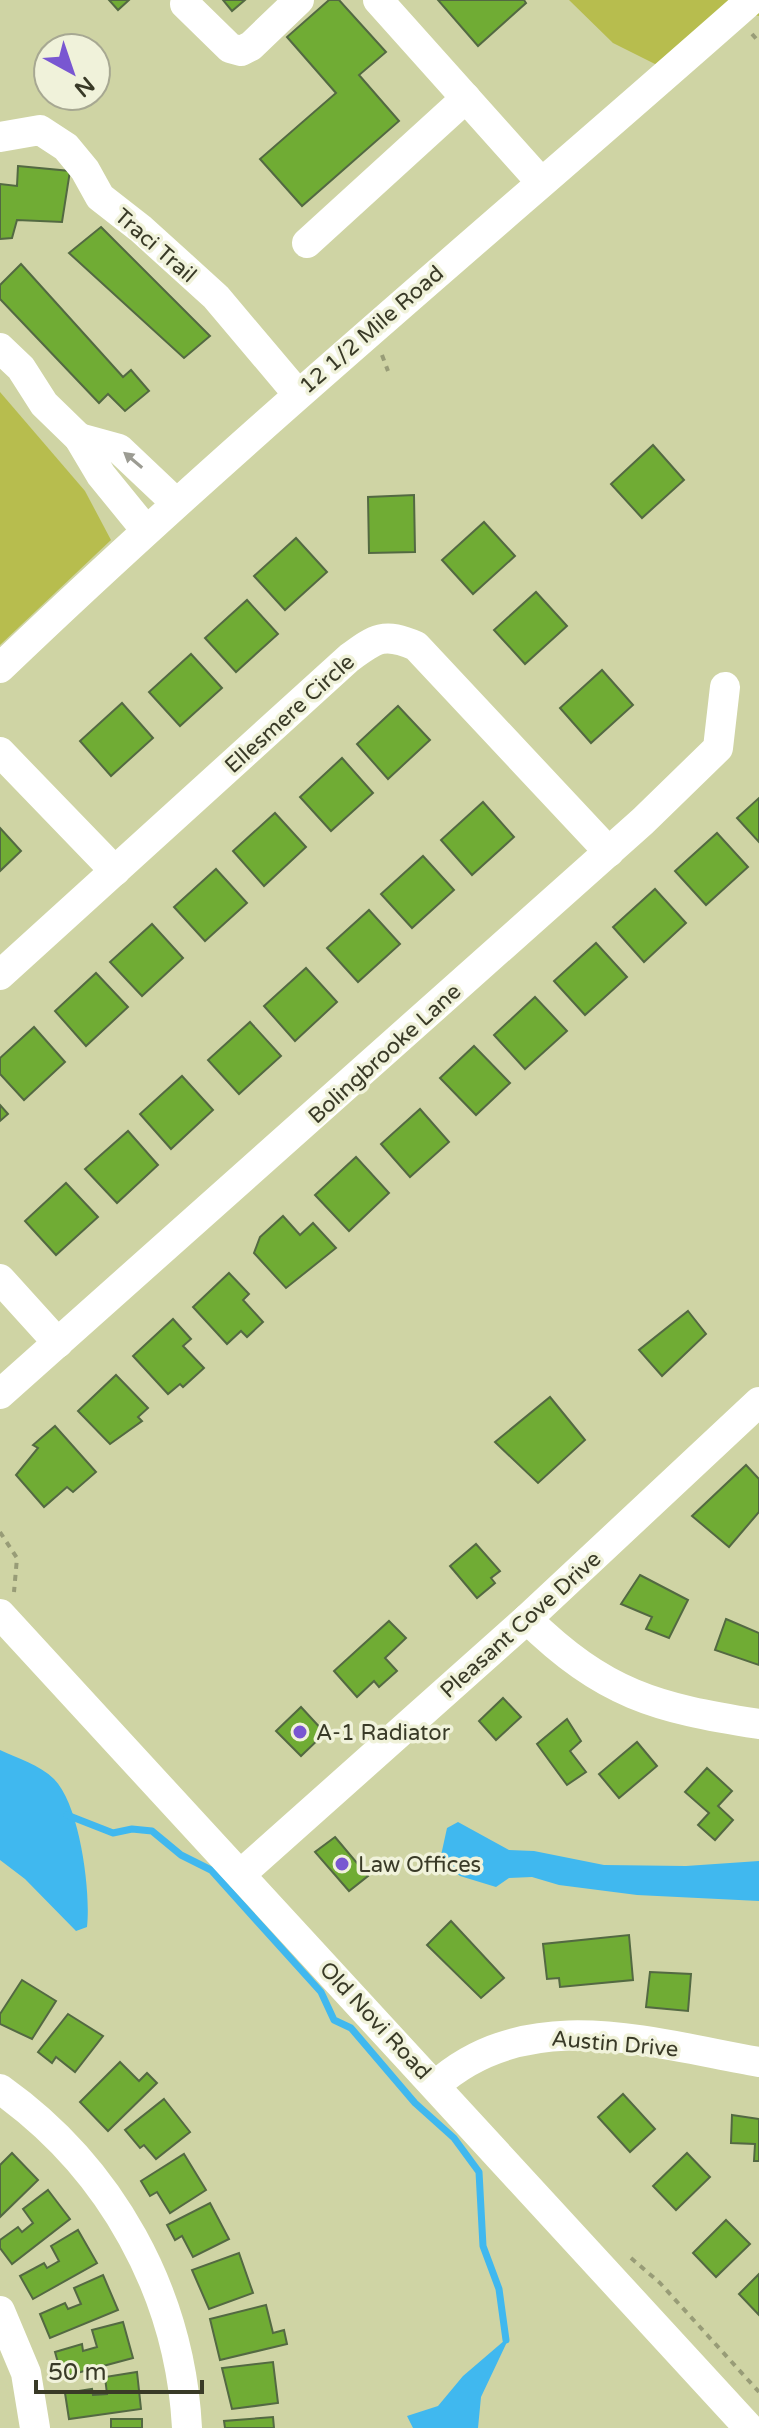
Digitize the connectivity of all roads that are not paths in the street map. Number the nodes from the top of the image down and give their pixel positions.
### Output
1 (299, 0) edge
2 (378, 0) edge
3 (751, 0) edge
4 (185, 4) dead end
5 (466, 98) junction
6 (0, 137) edge
7 (540, 181) junction
8 (307, 243) dead end
9 (0, 348) edge
10 (297, 393) junction
11 (79, 438) junction
12 (175, 502) junction
13 (145, 529) junction
14 (0, 668) edge
15 (725, 687) dead end
16 (0, 752) edge
17 (609, 852) junction
18 (115, 871) junction
19 (0, 975) edge
20 (0, 1279) edge
21 (58, 1343) junction
22 (0, 1394) edge
23 (759, 1402) edge
24 (0, 1614) edge
25 (527, 1619) junction
26 (759, 1724) edge
27 (241, 1874) junction
28 (759, 2062) edge
29 (436, 2085) junction
30 (0, 2089) edge
31 (0, 2311) edge
32 (35, 2428) edge
33 (187, 2428) edge
34 (749, 2428) edge

1 - 4 street
2 - 5 street
3 - 7 street, 12 1/2 Mile Road
5 - 7 street
5 - 8 street
6 - 10 street, Traci Trail
7 - 10 street, 12 1/2 Mile Road
9 - 11 street
10 - 12 street, 12 1/2 Mile Road
12 -> 11 street
11 - 13 street
12 - 13 street, 12 1/2 Mile Road
13 - 14 street, 12 1/2 Mile Road
15 - 17 street, Bolingbrooke Lane
16 - 18 street
17 - 18 street, Ellesmere Circle
17 - 21 street, Bolingbrooke Lane
18 - 19 street, Ellesmere Circle
20 - 21 street
21 - 22 street, Bolingbrooke Lane
23 - 25 street, Pleasant Cove Drive
24 - 27 street, Old Novi Road
25 - 26 street
25 - 27 street, Pleasant Cove Drive
27 - 29 street, Old Novi Road
28 - 29 street, Austin Drive
29 - 34 street, Old Novi Road
30 - 33 street
31 - 32 street

